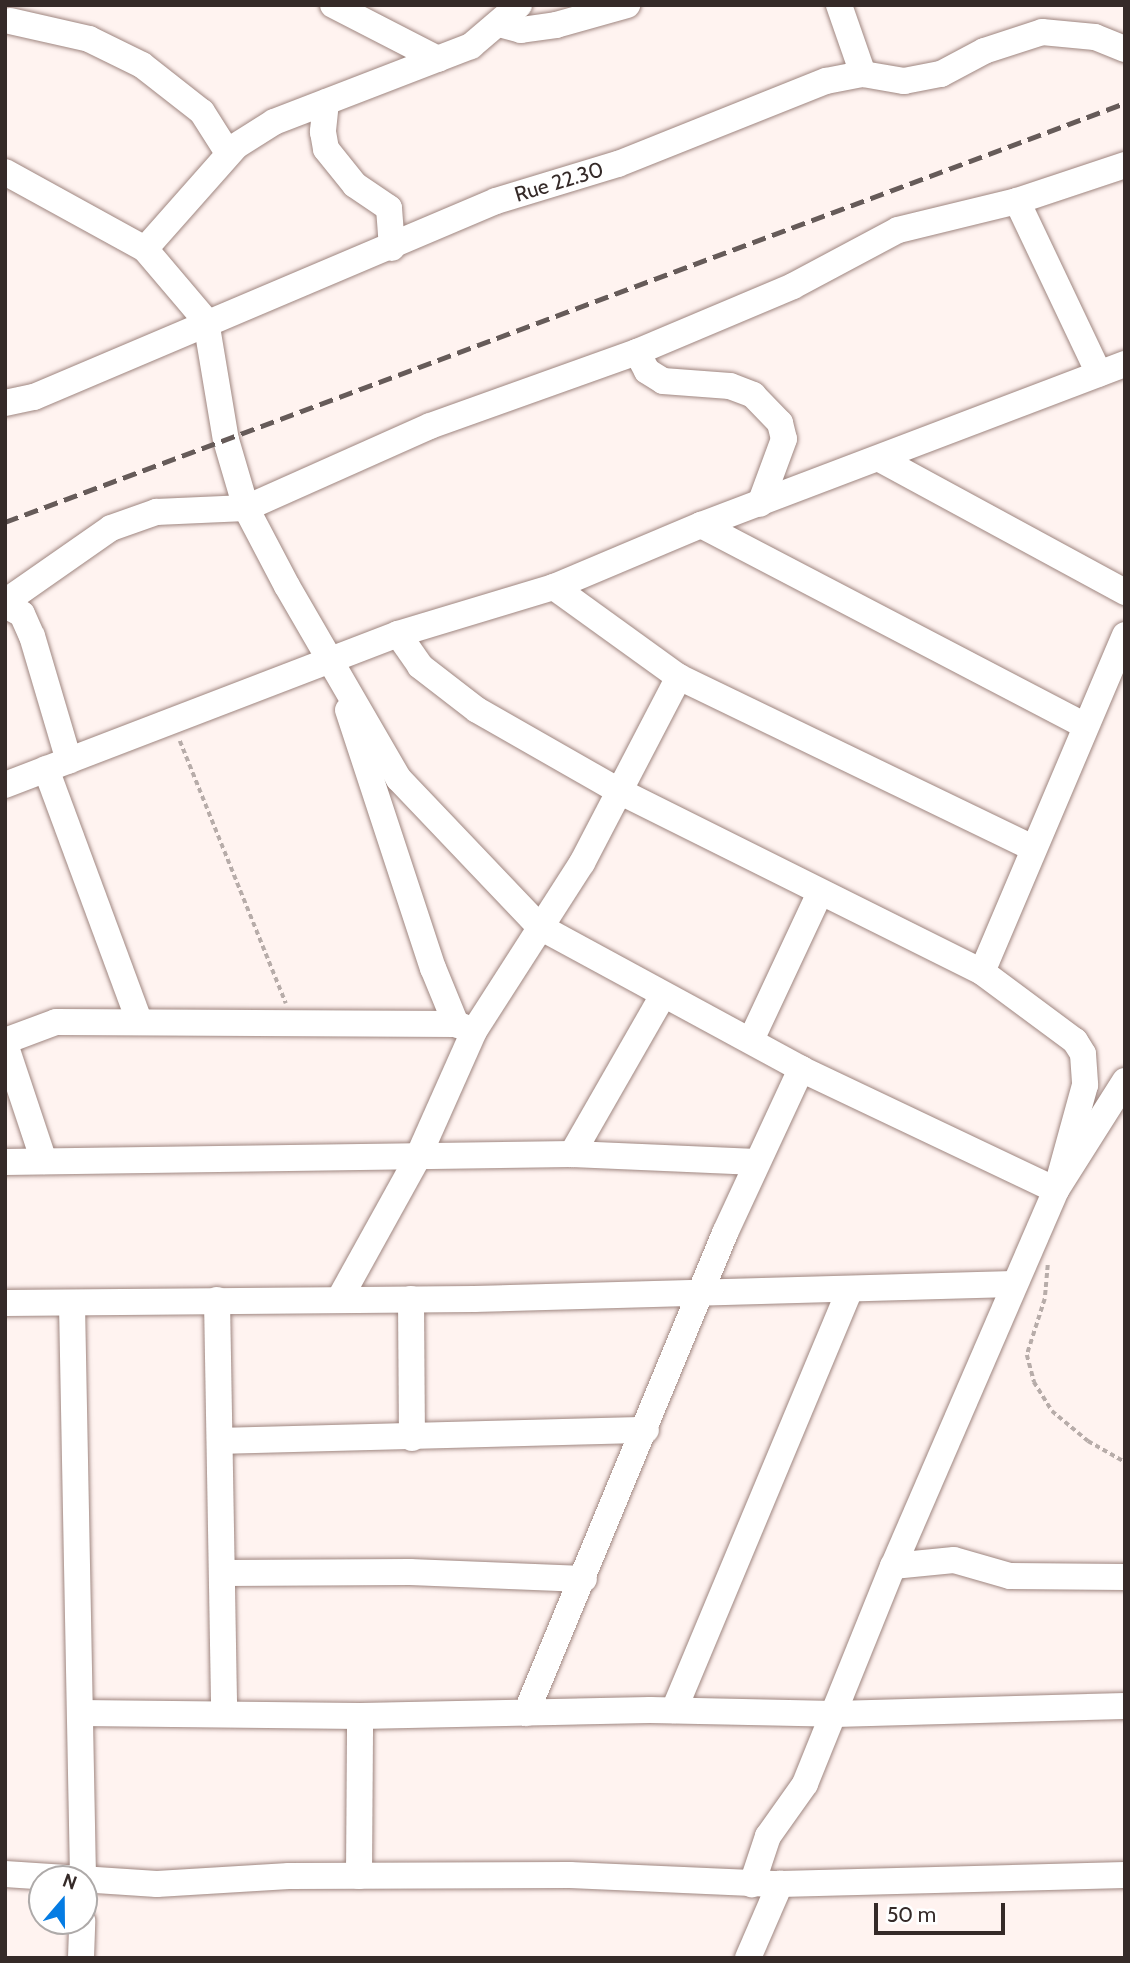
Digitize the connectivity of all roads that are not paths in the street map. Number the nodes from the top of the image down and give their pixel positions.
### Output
1 (333, 5) edge
2 (519, 5) edge
3 (627, 5) edge
4 (839, 5) edge
5 (10, 22) edge
6 (499, 24) junction
7 (1125, 49) edge
8 (438, 59) junction
9 (863, 74) junction
10 (326, 102) junction
11 (228, 153) junction
12 (1125, 165) edge
13 (5, 172) edge
14 (1017, 201) junction
15 (392, 248) junction
16 (145, 249) junction
17 (206, 321) junction
18 (637, 352) junction
19 (1125, 364) edge
20 (1099, 374) junction
21 (5, 403) edge
22 (880, 459) junction
23 (760, 504) junction
24 (246, 508) junction
25 (701, 526) junction
26 (554, 587) junction
27 (1125, 592) edge
28 (5, 604) edge
29 (398, 634) junction
30 (1125, 635) edge
31 (332, 658) junction
32 (679, 677) junction
33 (1086, 726) junction
34 (57, 765) junction
35 (5, 785) edge
36 (619, 791) junction
37 (1032, 848) junction
38 (820, 893) junction
39 (540, 927) junction
40 (982, 972) junction
41 (663, 995) junction
42 (139, 1021) junction
43 (465, 1028) junction
44 (751, 1040) junction
45 (5, 1043) edge
46 (801, 1069) junction
47 (1125, 1081) edge
48 (572, 1154) junction
49 (418, 1157) junction
50 (44, 1161) junction
51 (5, 1162) edge
52 (757, 1162) junction
53 (1056, 1190) junction
54 (1015, 1284) junction
55 (849, 1291) junction
56 (699, 1295) junction
57 (340, 1298) junction
58 (411, 1299) junction
59 (217, 1300) junction
60 (5, 1303) edge
61 (72, 1304) junction
62 (646, 1430) junction
63 (412, 1438) junction
64 (220, 1441) junction
65 (893, 1566) junction
66 (224, 1573) junction
67 (1125, 1577) edge
68 (584, 1579) junction
69 (1125, 1706) edge
70 (674, 1710) junction
71 (224, 1711) junction
72 (80, 1713) junction
73 (526, 1713) junction
74 (835, 1714) junction
75 (360, 1716) junction
76 (83, 1865) edge
77 (5, 1874) edge
78 (28, 1875) edge
79 (1125, 1875) edge
80 (359, 1876) junction
81 (98, 1879) edge
82 (752, 1884) junction
83 (780, 1884) junction
84 (82, 1935) edge
85 (81, 1958) edge
86 (748, 1958) edge

1 - 8 street
2 - 6 street
3 - 6 street
4 - 9 street
5 - 11 street
6 - 8 street
7 - 9 street, Rue 22.30
8 - 10 street
9 - 15 street, Rue 22.30
10 - 11 street
10 - 15 street
11 - 16 street
12 - 14 street
13 - 16 street
14 - 18 street
14 - 20 street
15 - 17 street, Rue 22.30
16 - 17 street
17 - 21 street, Rue 22.30
17 - 24 street
18 - 23 street
18 - 24 street
19 - 20 street
20 - 22 street
22 - 23 street
22 - 27 street
23 - 25 street
24 - 28 street
24 - 31 street
25 - 26 street
25 - 33 street
26 - 29 street
26 - 32 street
28 - 34 street
29 - 31 street
29 - 36 street
30 - 33 street
31 - 34 street
31 - 39 street
31 - 43 street
32 - 36 street
32 - 37 street
33 - 37 street
34 - 35 street
34 - 42 street
36 - 38 street
36 - 39 street
37 - 40 street
38 - 40 street
38 - 44 street
39 - 41 street
39 - 43 street
40 - 53 street
41 - 44 street
41 - 48 street
42 - 43 street
42 - 45 street
43 - 49 street
44 - 46 street
45 - 50 street
46 - 52 street
46 - 53 street
47 - 53 street
48 - 49 street
48 - 52 street
49 - 50 street
49 - 57 street
50 - 51 street
52 - 56 street
53 - 54 street
54 - 55 street
54 - 65 street
55 - 56 street
55 - 70 street
56 - 58 street
56 - 62 street
57 - 58 street
57 - 59 street
58 - 63 street
59 - 61 street
59 - 64 street
60 - 61 street
61 - 72 street
62 - 63 street
62 - 68 street
63 - 64 street
64 - 66 street
65 - 67 street
65 - 74 street
66 - 68 street
66 - 71 street
68 - 73 street
69 - 74 street
70 - 73 street
70 - 74 street
71 - 72 street
71 - 75 street
72 - 76 street
73 - 75 street
74 - 82 street
75 - 80 street
77 - 78 street
79 - 83 street
80 - 81 street
80 - 82 street
82 - 83 street
83 - 86 street
84 - 85 street

